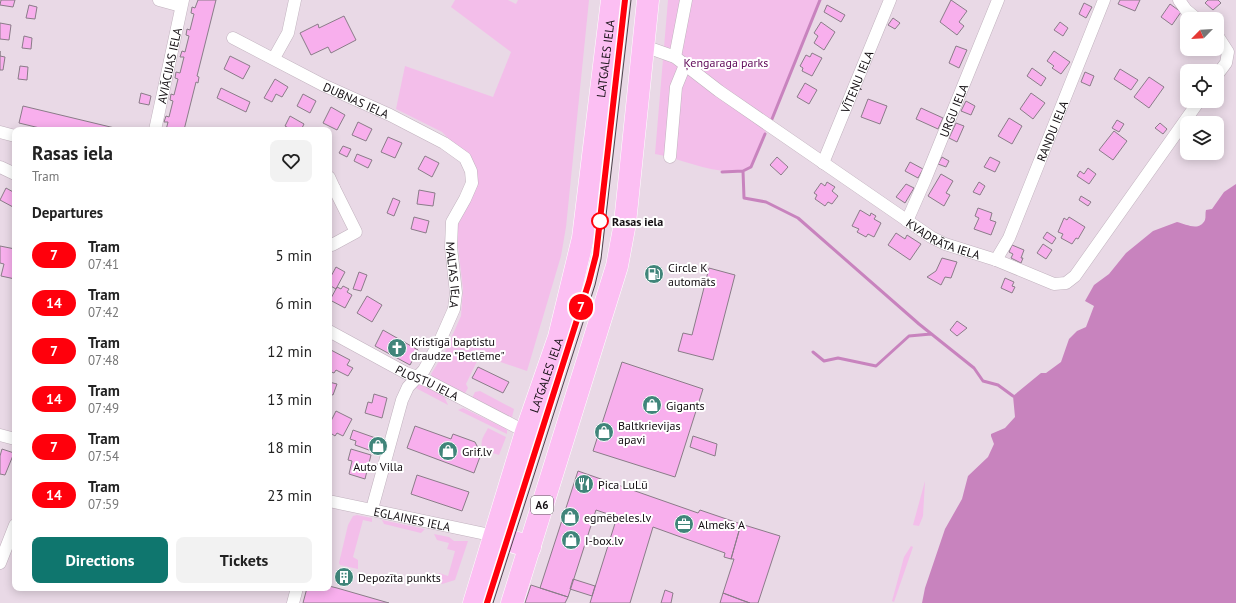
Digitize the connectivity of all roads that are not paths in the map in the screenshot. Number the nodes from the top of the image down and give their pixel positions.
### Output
1 (159, 0) edge
2 (295, 0) edge
3 (612, 0) edge
4 (648, 0) edge
5 (686, 0) edge
6 (890, 0) edge
7 (998, 0) edge
8 (1104, 0) edge
9 (1179, 0) edge
10 (182, 3) edge
11 (1188, 12) edge
12 (233, 38) dead end
13 (644, 46) junction
14 (1224, 46) edge
15 (675, 57) junction
16 (274, 58) junction
17 (685, 65) junction
18 (1224, 66) edge
19 (1194, 108) edge
20 (156, 127) edge
21 (0, 132) edge
22 (12, 135) edge
23 (670, 157) dead end
24 (823, 163) junction
25 (0, 167) edge
26 (471, 171) joint
27 (12, 173) edge
28 (332, 189) edge
29 (907, 221) junction
30 (332, 245) edge
31 (996, 260) junction
32 (332, 334) edge
33 (417, 377) junction
34 (526, 432) junction
35 (0, 436) edge
36 (12, 438) edge
37 (332, 502) edge
38 (372, 509) junction
39 (12, 532) edge
40 (495, 536) junction
41 (530, 547) junction
42 (0, 562) edge
43 (296, 591) edge
44 (293, 603) edge
45 (474, 603) edge
46 (512, 603) edge

1 - 10 street
2 - 16 street
3 - 34 highway, LATGALES IELA
4 - 13 highway, A6
5 - 15 street
6 - 24 street, VĪTEŅU IELA
7 - 29 street, URGU IELA
8 - 31 street, RANDU IELA
9 - 11 street
10 - 20 street, AVIĀCIJAS IELA
12 - 16 street, DUBNAS IELA
13 - 15 street, KVADRĀTA IELA
13 - 41 highway, A6
14 - 18 street
15 - 17 street, KVADRĀTA IELA
16 - 26 street, DUBNAS IELA
17 - 23 street
17 - 24 street, KVADRĀTA IELA
19 - 31 street, KVADRĀTA IELA
21 - 22 street
24 - 29 street, KVADRĀTA IELA
25 - 27 street
26 - 33 street, MALTAS IELA
28 - 30 street
29 - 31 street, KVADRĀTA IELA
32 - 33 street, PLOSTU IELA
33 - 34 street, PLOSTU IELA
33 - 38 street, MALTAS IELA
34 - 40 highway, LATGALES IELA
35 - 36 street
37 - 38 street, EGLAINES IELA
38 - 40 street, EGLAINES IELA
39 - 42 street
40 - 41 highway
40 - 45 highway, LATGALES IELA
41 - 46 highway, A6
43 - 44 street

